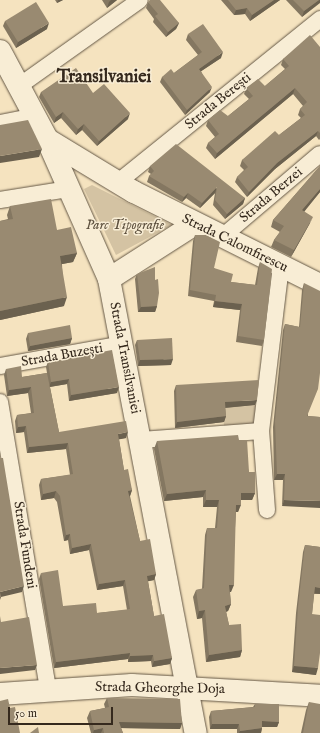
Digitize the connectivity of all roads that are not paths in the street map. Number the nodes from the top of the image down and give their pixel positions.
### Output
1 (140, 0) edge
2 (320, 19) edge
3 (0, 51) edge
4 (19, 86) junction
5 (35, 116) junction
6 (0, 123) edge
7 (47, 139) junction
8 (320, 154) edge
9 (116, 183) junction
10 (69, 189) junction
11 (0, 200) edge
12 (195, 224) junction
13 (222, 237) junction
14 (282, 266) junction
15 (109, 279) junction
16 (320, 285) edge
17 (123, 344) junction
18 (0, 366) edge
19 (0, 402) edge
20 (261, 431) junction
21 (141, 440) junction
22 (267, 510) dead end
23 (186, 686) junction
24 (48, 689) junction
25 (0, 694) edge
26 (320, 696) edge
27 (196, 733) edge

1 - 4 street
2 - 9 street, Strada Berești
3 - 4 main road, Strada Transilvaniei
4 - 5 main road, Strada Transilvaniei
5 - 6 street
5 - 7 main road, Strada Transilvaniei
7 - 9 main road, Strada Calomfirescu
7 - 10 main road, Strada Transilvaniei
8 - 13 street, Strada Berzei
9 - 12 main road, Strada Calomfirescu
10 - 11 street
10 - 15 main road, Strada Transilvaniei
12 - 13 main road, Strada Calomfirescu
12 - 15 main road
13 - 14 main road, Strada Calomfirescu
14 - 16 main road, Strada Calomfirescu
14 - 20 street
15 - 17 main road, Strada Transilvaniei
17 - 18 street, Strada Buzești
17 - 21 main road, Strada Transilvaniei
19 - 24 street, Strada Fundeni
20 - 21 street
20 - 22 street
21 - 23 main road, Strada Transilvaniei
23 - 24 main road, Strada Gheorghe Doja
23 - 26 main road, Strada Gheorghe Doja
23 - 27 main road, Strada Transilvaniei
24 - 25 main road, Strada Gheorghe Doja

